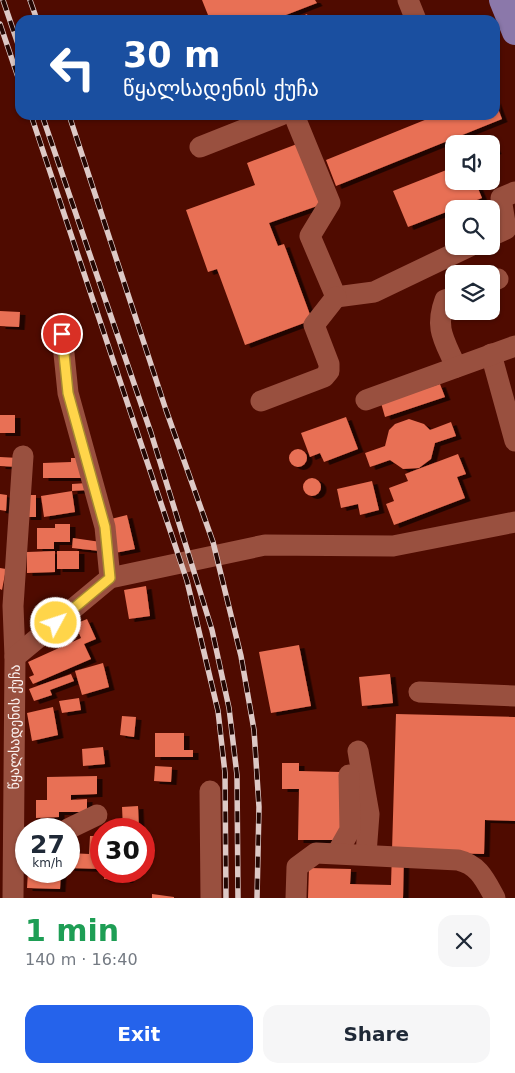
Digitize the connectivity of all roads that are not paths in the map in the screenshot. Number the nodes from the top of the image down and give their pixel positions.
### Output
1 (408, 0) edge
2 (502, 0) edge
3 (414, 15) edge
4 (515, 32) edge
5 (268, 120) edge
6 (296, 120) edge
7 (200, 147) dead end
8 (515, 192) edge
9 (500, 232) edge
10 (451, 255) edge
11 (336, 298) junction
12 (445, 302) edge
13 (62, 334) dead end
14 (515, 346) edge
15 (491, 354) junction
16 (456, 367) junction
17 (366, 400) dead end
18 (261, 401) dead end
19 (515, 441) edge
20 (23, 456) dead end
21 (515, 522) edge
22 (110, 578) junction
23 (16, 657) junction
24 (419, 692) dead end
25 (515, 696) edge
26 (358, 751) dead end
27 (349, 775) dead end
28 (210, 791) dead end
29 (97, 815) dead end
30 (19, 818) edge
31 (80, 823) edge
32 (337, 853) junction
33 (366, 854) junction
34 (15, 871) edge
35 (9, 896) edge
36 (211, 898) edge
37 (296, 898) edge
38 (495, 898) edge

1 - 3 street
2 - 4 main road
5 - 7 street
6 - 11 street
8 - 9 street
10 - 11 street
11 - 18 street
12 - 16 street
13 - 22 street
14 - 15 street
15 - 16 street
15 - 19 street
16 - 17 street
20 - 23 street
21 - 22 street
22 - 23 street, წყალსადენის ქუჩა
23 - 30 street, წყალსადენის ქუჩა
24 - 25 street
26 - 33 street
27 - 32 street
28 - 36 street
29 - 31 street
32 - 33 street
32 - 37 street
33 - 38 street
34 - 35 street, წყალსადენის ქუჩა

